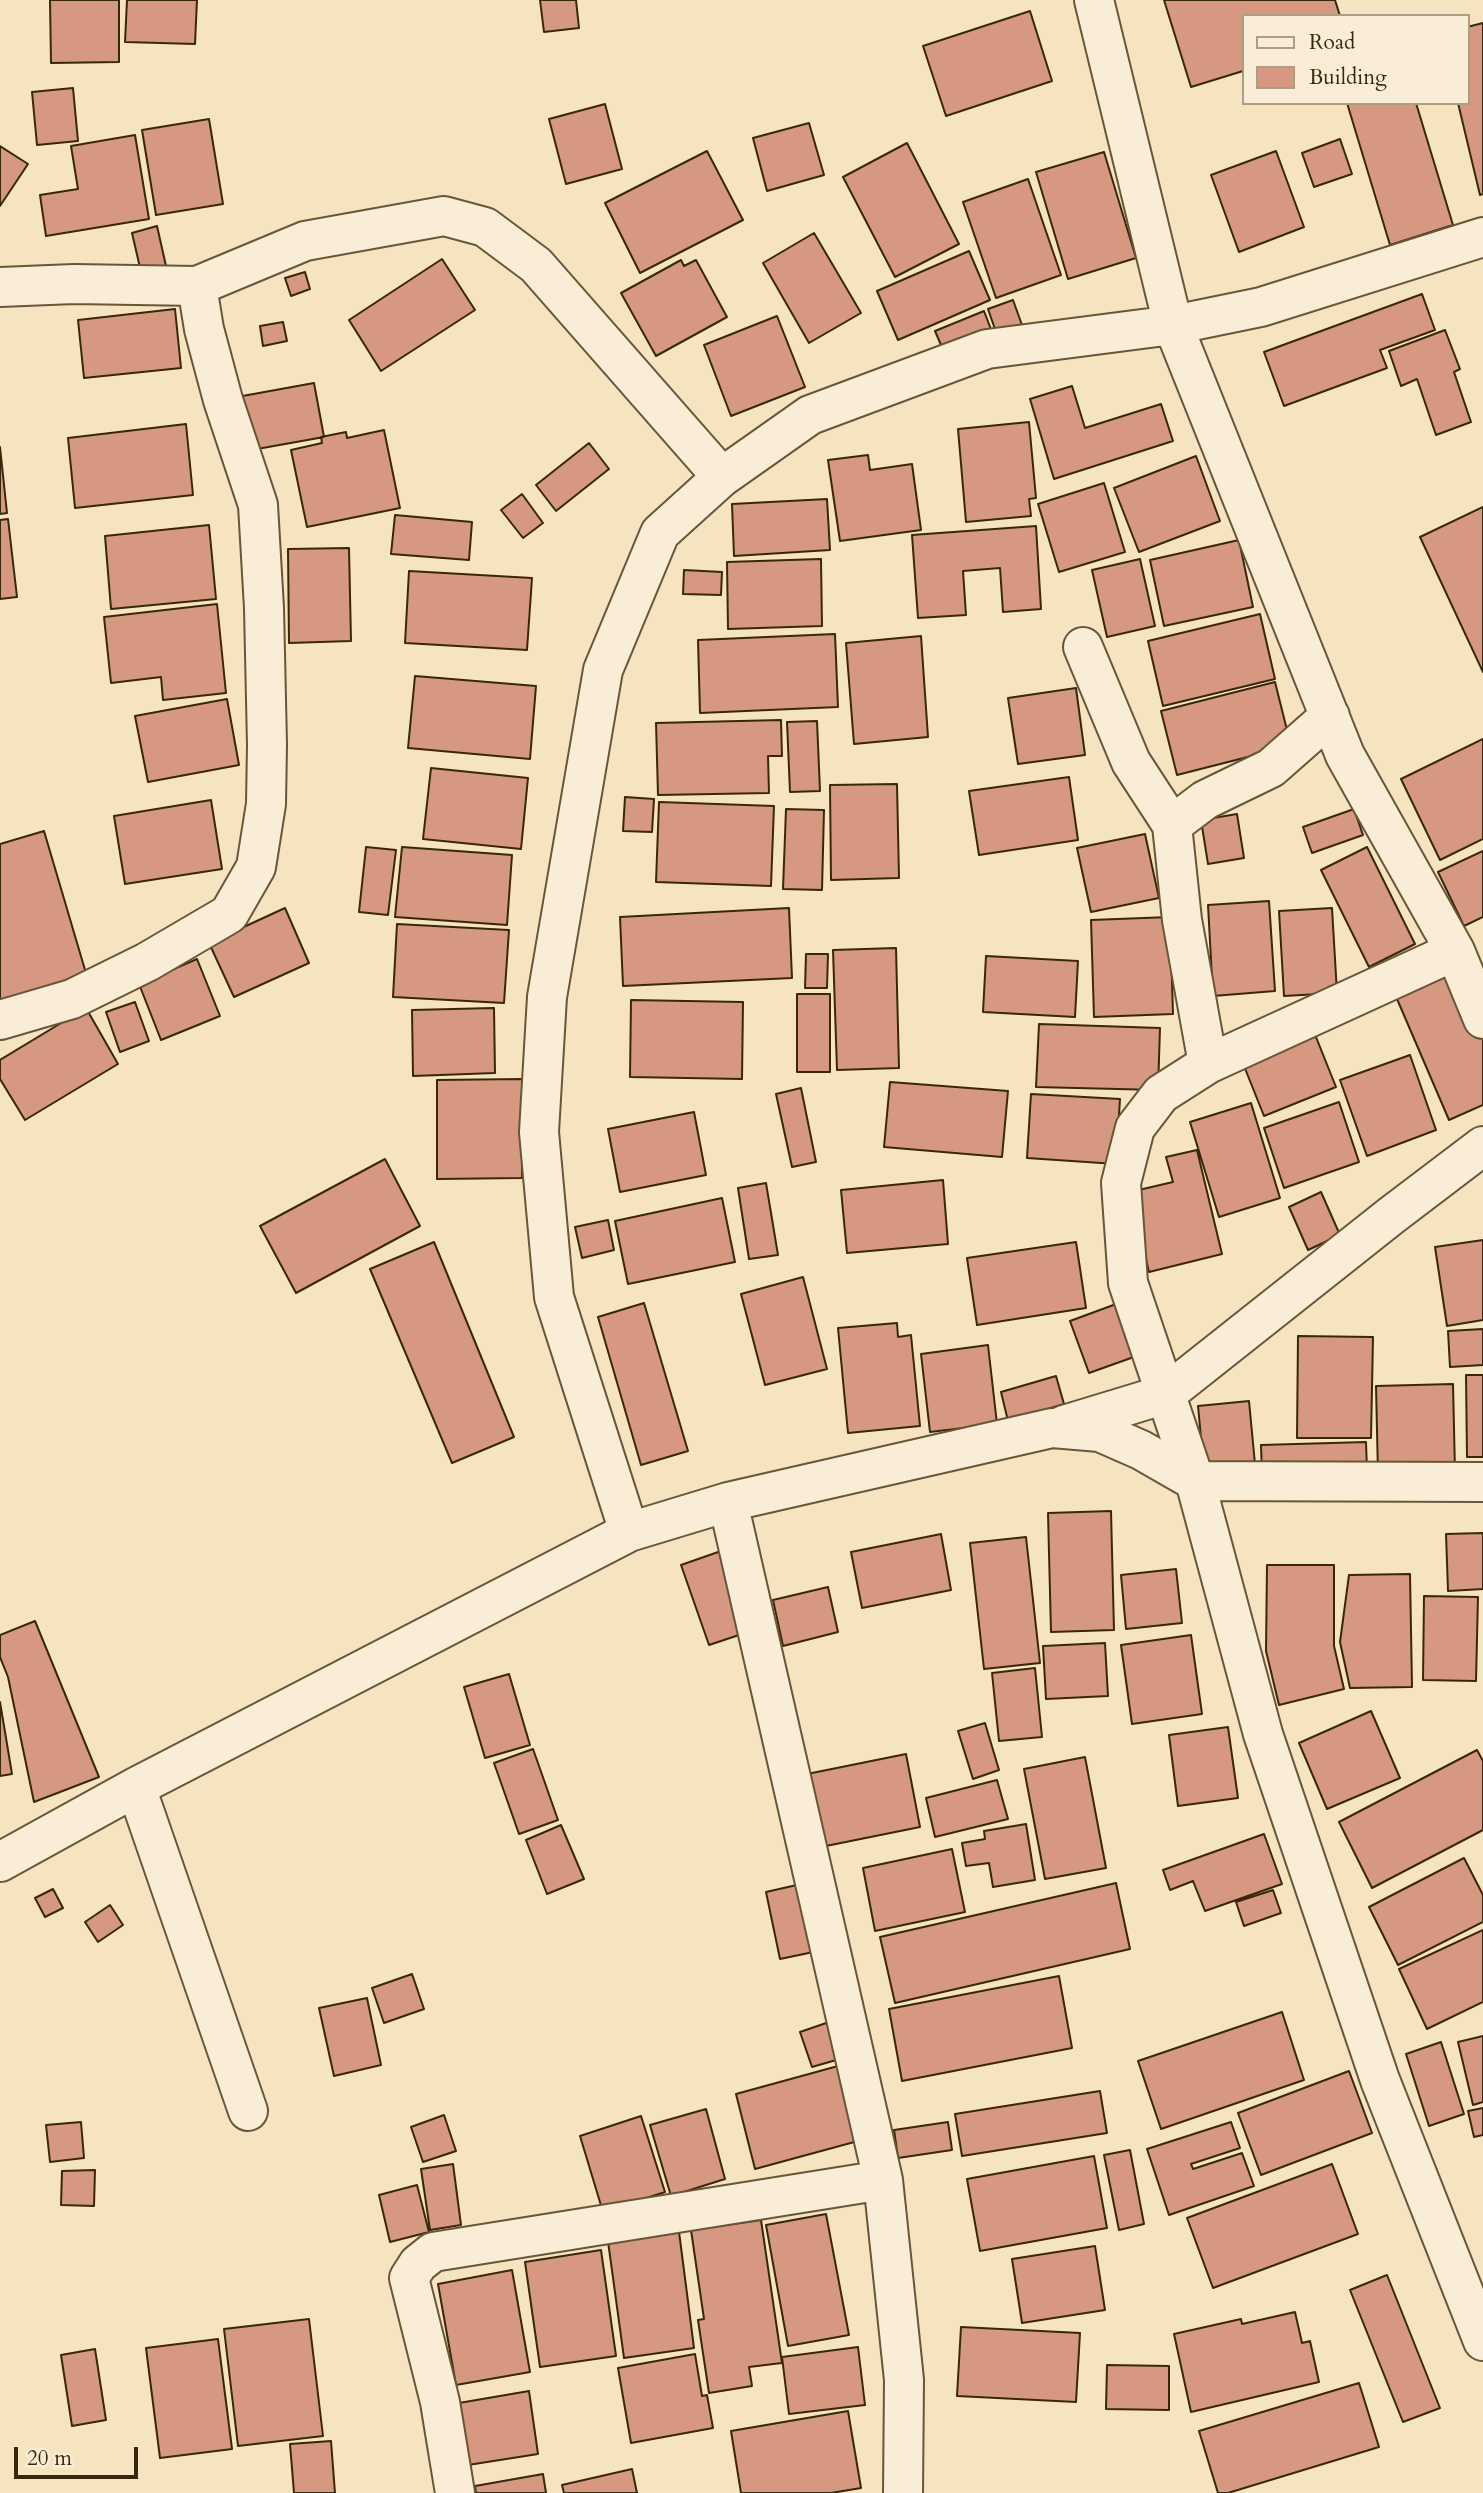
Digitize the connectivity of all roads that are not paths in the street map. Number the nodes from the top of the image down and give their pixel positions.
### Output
1 (1094, 0) edge
2 (1483, 237) edge
3 (197, 286) junction
4 (0, 287) edge
5 (1173, 325) junction
6 (722, 477) junction
7 (1083, 648) dead end
8 (1330, 716) junction
9 (1172, 825) junction
10 (1455, 951) junction
11 (1481, 1008) edge
12 (0, 1020) edge
13 (1208, 1064) junction
14 (1483, 1146) edge
15 (1166, 1394) junction
16 (1052, 1429) junction
17 (1195, 1481) junction
18 (1483, 1482) edge
19 (728, 1502) junction
20 (629, 1532) junction
21 (136, 1787) junction
22 (0, 1862) edge
23 (248, 2111) dead end
24 (883, 2180) junction
25 (1483, 2341) edge
26 (455, 2493) edge
27 (904, 2493) edge

1 - 5 street
2 - 5 street
3 - 4 street
3 - 6 street
3 - 12 street
5 - 6 street
5 - 8 street
6 - 20 street
7 - 9 street
8 - 9 street
8 - 10 street
9 - 13 street
10 - 11 street
10 - 13 street
13 - 15 street
14 - 15 street
15 - 16 street
15 - 17 street
16 - 17 street
16 - 19 street
17 - 18 street
17 - 25 street
19 - 20 street
19 - 24 street
20 - 21 street
21 - 22 street
21 - 23 street
24 - 26 street
24 - 27 street

